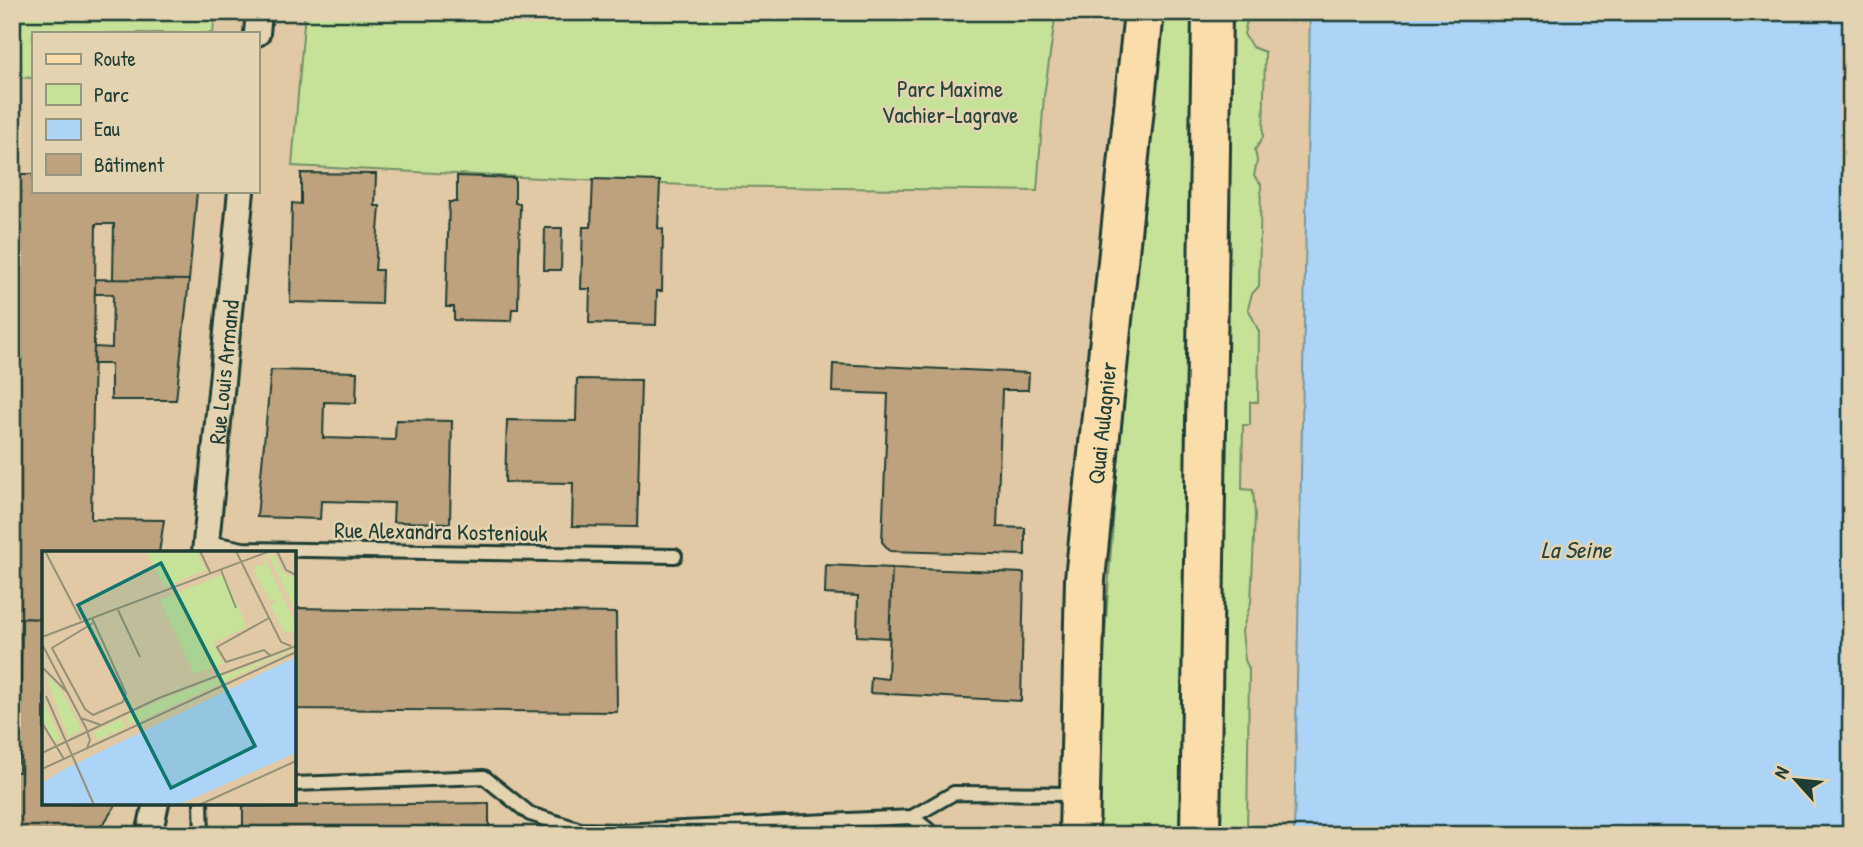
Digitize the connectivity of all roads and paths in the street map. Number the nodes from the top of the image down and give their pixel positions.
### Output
1 (259, 12) edge
2 (1144, 12) edge
3 (1212, 12) edge
4 (257, 32) edge
5 (241, 192) edge
6 (206, 548) edge
7 (675, 556) dead end
8 (296, 784) edge
9 (1080, 794) junction
10 (156, 805) edge
11 (201, 805) edge
12 (912, 817) junction
13 (149, 835) edge
14 (202, 835) edge
15 (935, 835) edge
16 (1079, 835) edge
17 (1200, 835) edge

1 - 4 street
2 - 9 main road, Quai Aulagnier
3 - 17 main road
5 - 6 street, Rue Louis Armand
6 - 7 lane, Rue Alexandra Kosteniouk
8 - 12 lane
9 - 12 lane
9 - 16 main road, Quai Aulagnier
10 - 13 street
11 - 14 lane
12 - 15 lane

